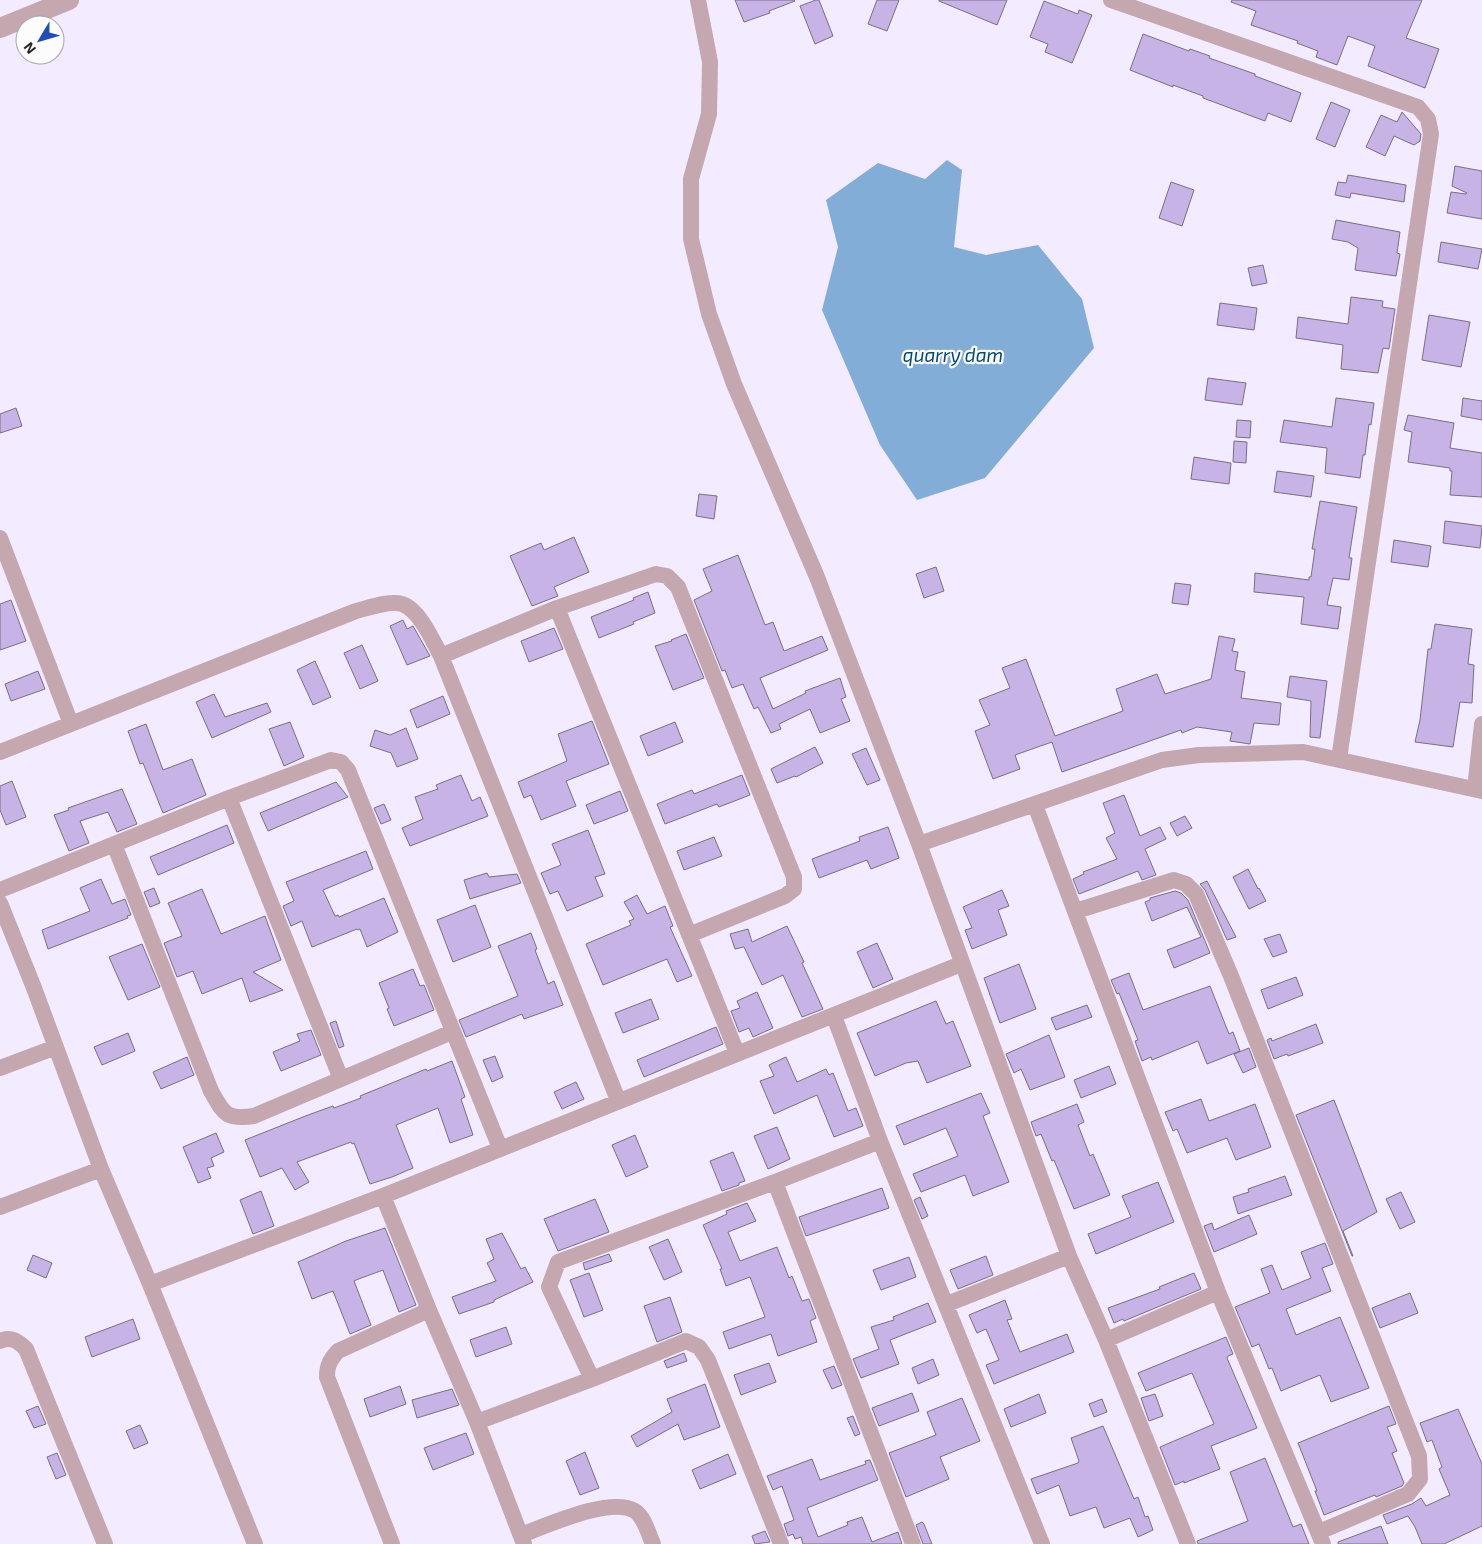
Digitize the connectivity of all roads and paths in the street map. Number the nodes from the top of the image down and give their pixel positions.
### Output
1 (69, 0) edge
2 (698, 0) edge
3 (1111, 0) edge
4 (49, 3) edge
5 (0, 28) edge
6 (0, 538) edge
7 (558, 608) junction
8 (441, 656) junction
9 (71, 724) junction
10 (1482, 724) edge
11 (0, 752) edge
12 (1340, 759) junction
13 (1479, 790) edge
14 (229, 798) junction
15 (1035, 804) junction
16 (114, 844) junction
17 (919, 844) junction
18 (0, 890) edge
19 (0, 903) edge
20 (1076, 911) junction
21 (688, 935) junction
22 (962, 964) junction
23 (834, 1016) junction
24 (452, 1032) junction
25 (56, 1047) junction
26 (737, 1053) junction
27 (0, 1068) edge
28 (341, 1079) junction
29 (618, 1100) junction
30 (880, 1141) junction
31 (500, 1148) junction
32 (101, 1169) junction
33 (775, 1182) junction
34 (383, 1196) junction
35 (0, 1207) edge
36 (1069, 1256) junction
37 (150, 1284) junction
38 (1218, 1292) junction
39 (947, 1304) junction
40 (429, 1310) junction
41 (1106, 1340) junction
42 (0, 1341) edge
43 (592, 1380) junction
44 (477, 1422) junction
45 (1321, 1538) edge
46 (522, 1540) edge
47 (250, 1542) edge
48 (105, 1544) edge
49 (392, 1544) edge
50 (653, 1544) edge
51 (781, 1544) edge
52 (913, 1544) edge
53 (1042, 1544) edge
54 (1188, 1544) edge

1 - 4 street
2 - 17 street
3 - 12 street
4 - 5 street
6 - 9 street
7 - 8 street
7 - 21 street
7 - 21 street
8 - 9 street
8 - 29 street
9 - 11 street
10 - 13 street
12 - 13 street
12 - 15 street
14 - 16 street
14 - 24 street
14 - 28 street
15 - 17 street
15 - 20 street
16 - 18 street
16 - 28 street
17 - 22 street
19 - 25 street
20 - 38 street
20 - 45 street
21 - 26 street
22 - 23 street
22 - 36 street
23 - 26 street
23 - 30 street
24 - 28 street
24 - 31 street
25 - 27 street
25 - 32 street
26 - 29 street
29 - 31 street
30 - 33 street
30 - 39 street
31 - 34 street
32 - 35 street
32 - 37 street
33 - 43 street
33 - 52 street
34 - 37 street
34 - 40 street
36 - 39 street
36 - 41 street
37 - 47 street
38 - 41 street
38 - 45 street
39 - 53 street
40 - 44 street
40 - 49 street
41 - 54 street
42 - 48 street
43 - 44 street
43 - 51 street
44 - 46 street
46 - 50 street

